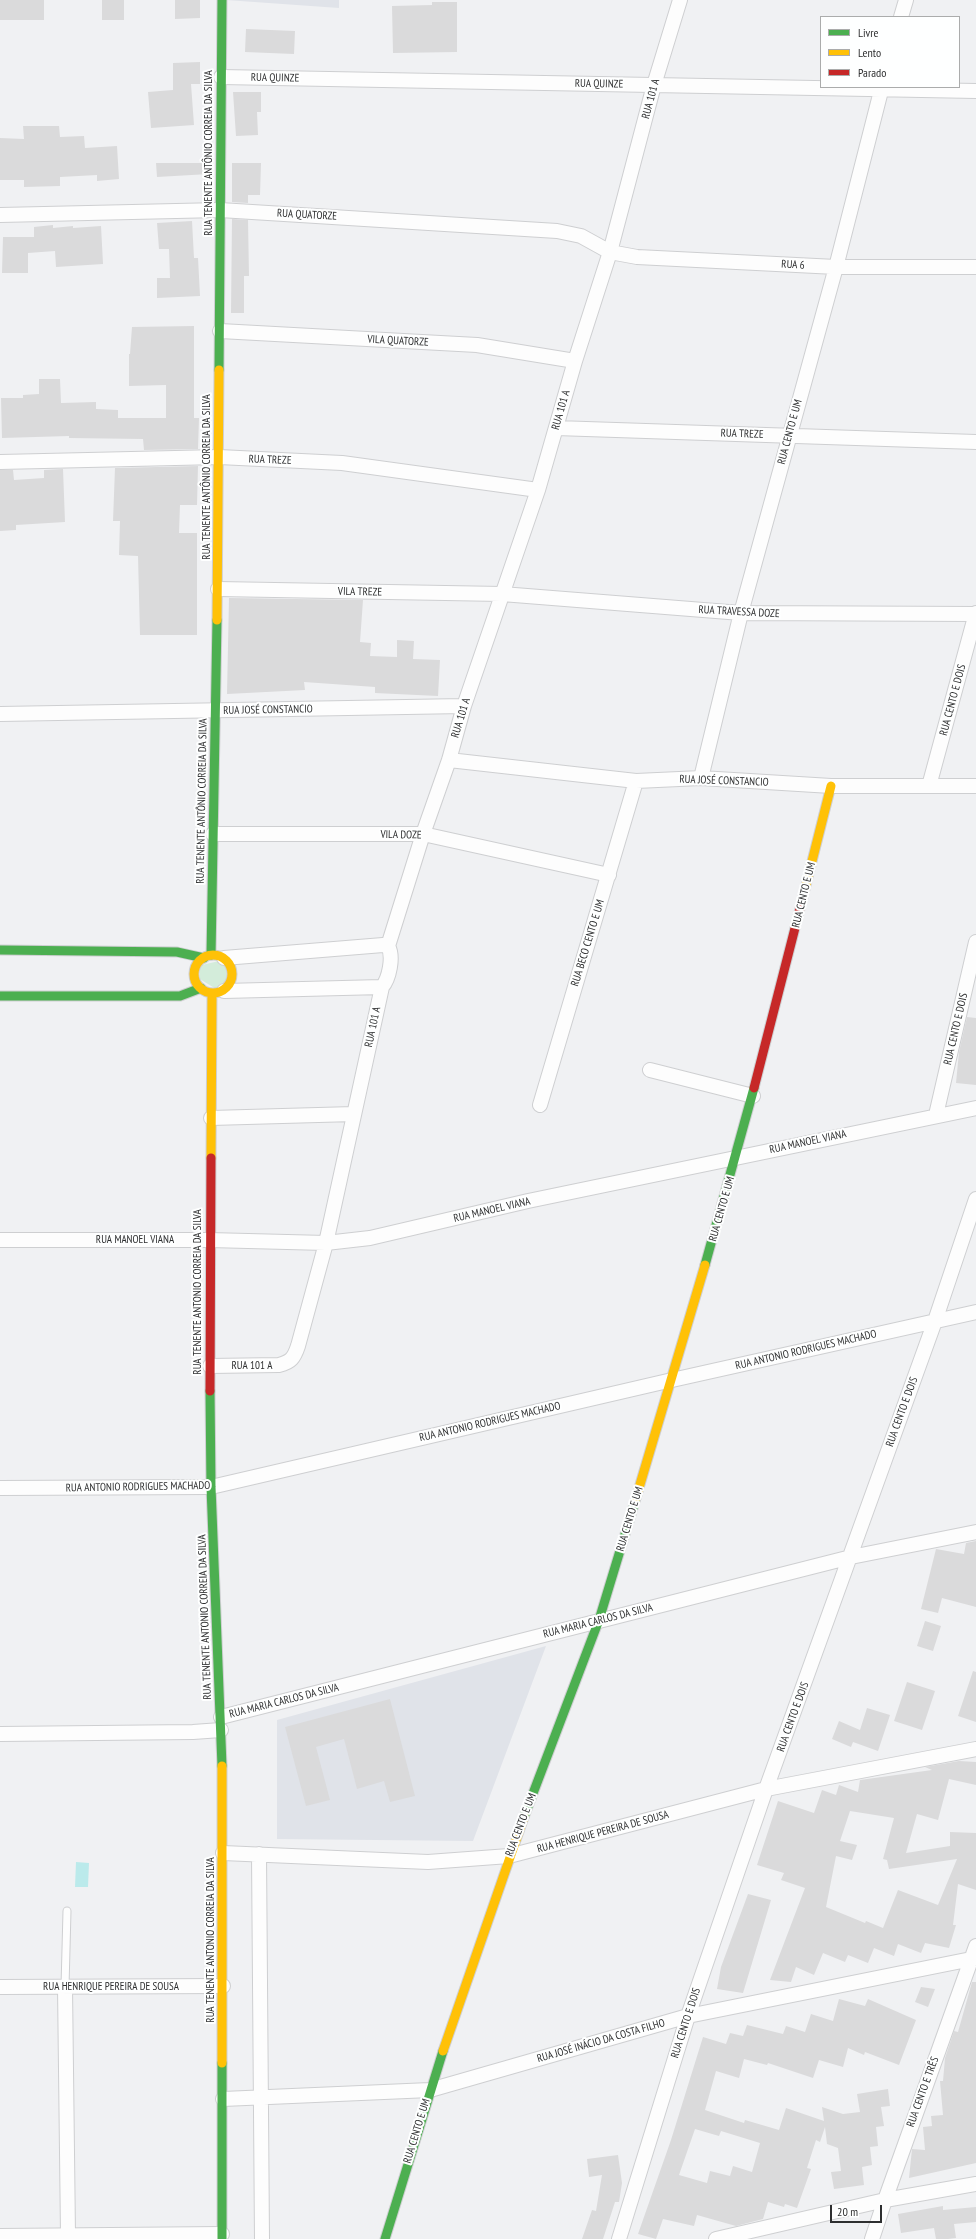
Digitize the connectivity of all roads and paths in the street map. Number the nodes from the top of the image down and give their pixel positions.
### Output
1 (222, 0) edge
2 (680, 0) edge
3 (906, 0) edge
4 (901, 16) edge
5 (221, 77) junction
6 (654, 85) junction
7 (820, 87) edge
8 (882, 88) edge
9 (976, 91) edge
10 (220, 210) junction
11 (0, 215) edge
12 (610, 252) junction
13 (836, 267) junction
14 (976, 267) edge
15 (220, 332) junction
16 (575, 361) junction
17 (556, 428) junction
18 (789, 436) junction
19 (976, 442) edge
20 (218, 457) junction
21 (0, 462) edge
22 (538, 490) junction
23 (218, 589) junction
24 (502, 594) junction
25 (741, 613) junction
26 (976, 614) edge
27 (464, 706) junction
28 (215, 711) junction
29 (0, 714) edge
30 (449, 760) junction
31 (700, 778) junction
32 (636, 781) junction
33 (831, 786) junction
34 (930, 786) junction
35 (976, 786) edge
36 (213, 834) junction
37 (422, 834) junction
38 (608, 875) junction
39 (976, 942) edge
40 (388, 946) junction
41 (0, 950) edge
42 (213, 957) junction
43 (382, 987) junction
44 (201, 988) junction
45 (218, 992) junction
46 (0, 996) edge
47 (650, 1070) dead end
48 (753, 1096) junction
49 (540, 1105) dead end
50 (976, 1108) edge
51 (354, 1114) junction
52 (936, 1115) junction
53 (211, 1118) junction
54 (736, 1157) junction
55 (976, 1199) edge
56 (0, 1240) edge
57 (209, 1240) junction
58 (326, 1243) junction
59 (976, 1312) edge
60 (934, 1321) junction
61 (210, 1366) junction
62 (672, 1380) junction
63 (211, 1487) junction
64 (0, 1488) edge
65 (976, 1532) edge
66 (851, 1557) junction
67 (599, 1620) junction
68 (221, 1723) junction
69 (0, 1734) edge
70 (976, 1749) edge
71 (766, 1789) junction
72 (223, 1853) junction
73 (259, 1854) junction
74 (509, 1856) junction
75 (67, 1911) dead end
76 (975, 1954) edge
77 (223, 1986) junction
78 (0, 1987) edge
79 (65, 1987) junction
80 (688, 2016) junction
81 (430, 2090) junction
82 (261, 2098) junction
83 (223, 2099) junction
84 (976, 2184) edge
85 (885, 2200) junction
86 (0, 2236) edge
87 (68, 2236) junction
88 (222, 2236) edge
89 (262, 2239) edge
90 (385, 2239) edge
91 (619, 2239) edge
92 (716, 2239) edge
93 (872, 2239) edge

1 - 5 main road, RUA TENENTE ANTÔNIO CORREIA DA SILVA
2 - 6 street, RUA 101 A
3 - 4 street
5 - 6 street, RUA QUINZE
5 - 10 main road, RUA TENENTE ANTÔNIO CORREIA DA SILVA
6 - 7 street, RUA QUINZE
6 - 12 street, RUA 101 A
8 - 9 street, RUA QUINZE
8 - 13 street, RUA CENTO E UM
10 - 11 street, RUA QUATORZE
10 - 12 street, RUA QUATORZE
10 - 15 main road, RUA TENENTE ANTÔNIO CORREIA DA SILVA
12 - 13 street, RUA 6
12 - 16 street, RUA 101 A
13 - 14 street, RUA 6
13 - 18 street, RUA CENTO E UM
15 - 16 street, VILA QUATORZE
15 - 20 main road, RUA TENENTE ANTÔNIO CORREIA DA SILVA
16 - 17 street, RUA 101 A
17 - 18 street, RUA TREZE
17 - 22 street, RUA 101 A
18 - 19 street, RUA TREZE
18 - 25 street, RUA CENTO E UM
20 - 21 street, RUA TREZE
20 - 22 street, RUA TREZE
20 - 23 main road, RUA TENENTE ANTÔNIO CORREIA DA SILVA
22 - 24 street, RUA 101 A
23 - 24 street, VILA TREZE
23 - 28 main road, RUA TENENTE ANTÔNIO CORREIA DA SILVA
24 - 25 street, RUA TRAVESSA DOZE
24 - 27 street, RUA 101 A
25 - 26 street, RUA TRAVESSA DOZE
25 - 31 street, RUA CENTO E UM
26 - 34 street, RUA CENTO E DOIS
27 - 28 street, RUA JOSÉ CONSTANCIO
27 - 30 street, RUA 101 A
28 - 29 street, RUA JOSÉ CONSTANCIO
28 - 36 main road, RUA TENENTE ANTÔNIO CORREIA DA SILVA
30 - 32 street, RUA JOSÉ CONSTANCIO
30 - 37 street, RUA 101 A
31 - 32 street, RUA JOSÉ CONSTANCIO
31 - 33 street, RUA JOSÉ CONSTANCIO
32 - 38 street, RUA BECO CENTO E UM
33 - 34 street, RUA JOSÉ CONSTANCIO
33 - 48 main road, RUA CENTO E UM
34 - 35 street, RUA JOSÉ CONSTANCIO
36 - 37 street, VILA DOZE
36 - 42 main road, RUA TENENTE ANTÔNIO CORREIA DA SILVA
37 - 38 street, VILA DOZE
37 - 40 street, RUA 101 A
38 - 49 street, RUA BECO CENTO E UM
39 - 52 street, RUA CENTO E DOIS
40 - 42 street
40 - 43 street, RUA 101 A
41 - 42 main road
42 - 44 main road
42 - 45 main road
43 - 45 street
43 - 51 street, RUA 101 A
44 - 45 main road
44 - 46 main road
45 - 53 main road, RUA TENENTE ANTONIO CORREIA DA SILVA
47 - 48 street
48 - 54 main road, RUA CENTO E UM
50 - 52 street, RUA MANOEL VIANA
51 - 53 street
51 - 58 street, RUA 101 A
52 - 54 street, RUA MANOEL VIANA
53 - 57 main road, RUA TENENTE ANTONIO CORREIA DA SILVA
54 - 58 street, RUA MANOEL VIANA
54 - 62 main road, RUA CENTO E UM
55 - 60 street, RUA CENTO E DOIS
56 - 57 street, RUA MANOEL VIANA
57 - 58 street, RUA MANOEL VIANA
57 - 61 main road, RUA TENENTE ANTONIO CORREIA DA SILVA
58 - 61 street, RUA 101 A
59 - 60 street, RUA ANTONIO RODRIGUES MACHADO
60 - 62 street, RUA ANTONIO RODRIGUES MACHADO
60 - 66 street, RUA CENTO E DOIS
61 - 63 main road, RUA TENENTE ANTONIO CORREIA DA SILVA
62 - 63 street, RUA ANTONIO RODRIGUES MACHADO
62 - 67 main road, RUA CENTO E UM
63 - 64 street, RUA ANTONIO RODRIGUES MACHADO
63 - 68 main road, RUA TENENTE ANTONIO CORREIA DA SILVA
65 - 66 street, RUA MARIA CARLOS DA SILVA
66 - 67 street, RUA MARIA CARLOS DA SILVA
66 - 71 street, RUA CENTO E DOIS
67 - 68 street, RUA MARIA CARLOS DA SILVA
67 - 74 main road, RUA CENTO E UM
68 - 69 street, RUA MARIA CARLOS DA SILVA
68 - 72 main road, RUA TENENTE ANTONIO CORREIA DA SILVA
70 - 71 street, RUA HENRIQUE PEREIRA DE SOUSA
71 - 74 street, RUA HENRIQUE PEREIRA DE SOUSA
71 - 80 street, RUA CENTO E DOIS
72 - 73 street, RUA HENRIQUE PEREIRA DE SOUSA
72 - 77 main road, RUA TENENTE ANTONIO CORREIA DA SILVA
73 - 74 street, RUA HENRIQUE PEREIRA DE SOUSA
73 - 82 street
74 - 81 main road, RUA CENTO E UM
75 - 79 lane
76 - 80 street, RUA JOSÉ INÁCIO DA COSTA FILHO
76 - 85 street, RUA CENTO E TRÊS
77 - 79 street, RUA HENRIQUE PEREIRA DE SOUSA
77 - 83 main road, RUA TENENTE ANTONIO CORREIA DA SILVA
78 - 79 street, RUA HENRIQUE PEREIRA DE SOUSA
79 - 87 street
80 - 81 street, RUA JOSÉ INÁCIO DA COSTA FILHO
80 - 91 street, RUA CENTO E DOIS
81 - 82 street, RUA JOSÉ INÁCIO DA COSTA FILHO
81 - 90 main road, RUA CENTO E UM
82 - 83 street, RUA JOSÉ INÁCIO DA COSTA FILHO
82 - 89 street
83 - 88 main road, RUA TENENTE ANTONIO CORREIA DA SILVA
84 - 85 street
85 - 92 street
85 - 93 street, RUA CENTO E TRÊS
86 - 87 street
87 - 88 street

